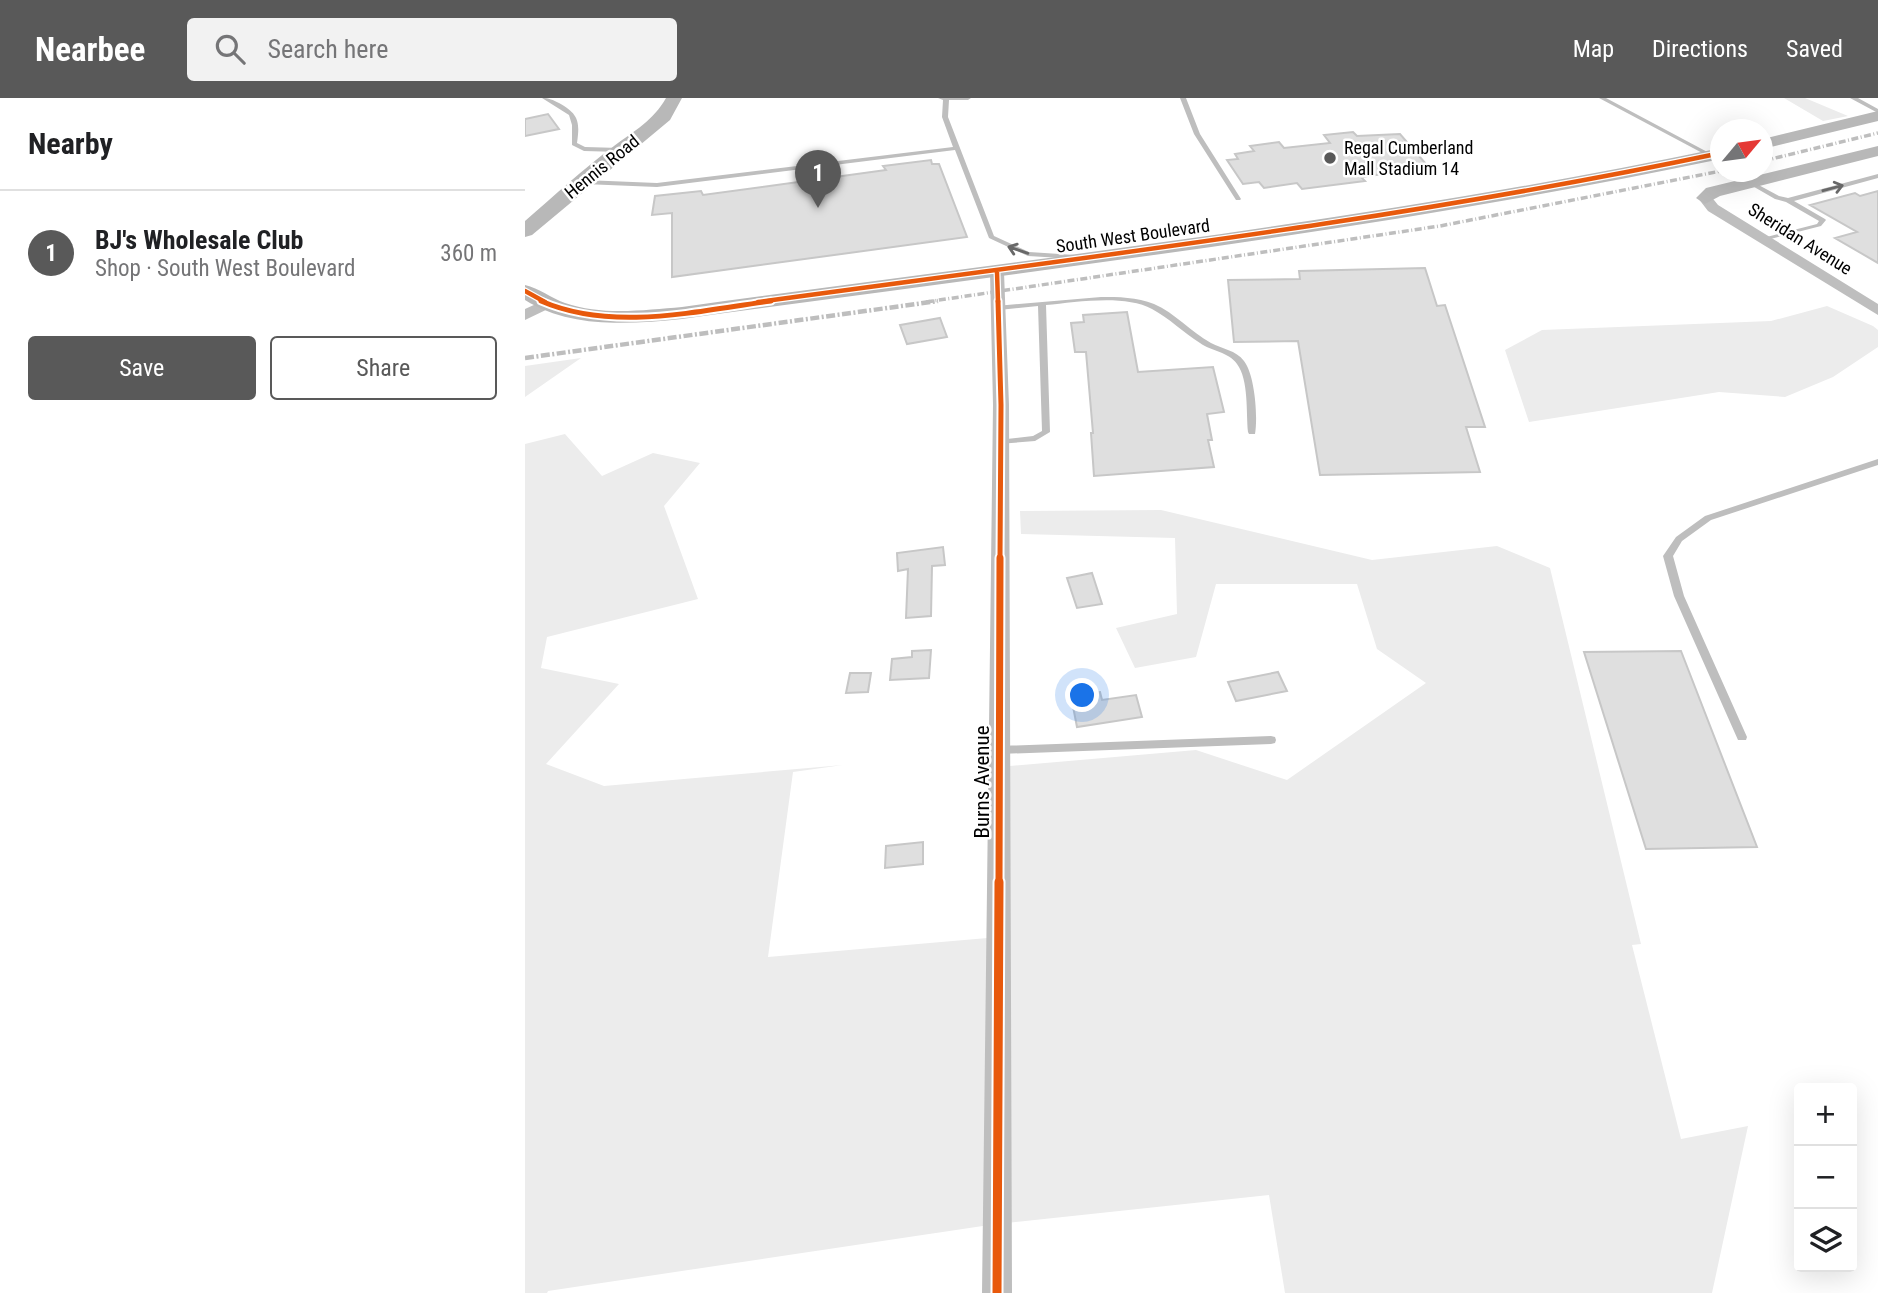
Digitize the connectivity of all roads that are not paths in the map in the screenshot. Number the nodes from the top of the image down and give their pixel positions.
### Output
1 (545, 98) edge
2 (674, 98) edge
3 (687, 98) edge
4 (943, 98) edge
5 (968, 98) edge
6 (1183, 98) edge
7 (1602, 98) edge
8 (1853, 98) edge
9 (1878, 111) edge
10 (1878, 116) edge
11 (1773, 141) edge
12 (957, 148) junction
13 (620, 150) junction
14 (1710, 152) edge
15 (1710, 155) edge
16 (1874, 155) edge
17 (1878, 176) edge
18 (584, 182) junction
19 (1751, 183) junction
20 (1705, 198) joint
21 (1238, 199) dead end
22 (1788, 200) junction
23 (525, 231) edge
24 (1763, 239) junction
25 (1096, 257) junction
26 (997, 272) junction
27 (525, 291) edge
28 (547, 304) junction
29 (1042, 304) junction
30 (999, 308) junction
31 (1878, 310) edge
32 (525, 315) edge
33 (1252, 432) dead end
34 (1001, 442) junction
35 (1878, 461) edge
36 (1742, 737) dead end
37 (1271, 740) dead end
38 (999, 750) junction
39 (997, 1293) edge

1 - 13 lane
2 - 3 lane
2 - 13 street, Hennis Road
4 - 5 lane
4 - 12 lane
6 - 21 lane
7 - 14 lane
8 - 9 lane
10 - 11 street
12 - 18 lane
25 -> 12 lane
13 - 18 street, Hennis Road
15 - 25 street, South West Boulevard
16 - 19 street
22 -> 17 lane
18 - 23 street, Hennis Road
19 - 20 street
19 - 22 lane
20 - 24 street, Sheridan Avenue
22 - 24 lane
24 - 31 street, Sheridan Avenue
25 - 26 street, South West Boulevard
26 - 28 street, South West Boulevard
26 - 30 street, Burns Avenue
27 - 28 street
28 - 32 street
29 - 30 lane
29 - 33 lane
29 - 34 lane
30 - 34 street, Burns Avenue
34 - 38 street, Burns Avenue
35 - 36 lane
37 - 38 lane
38 - 39 street, Burns Avenue

